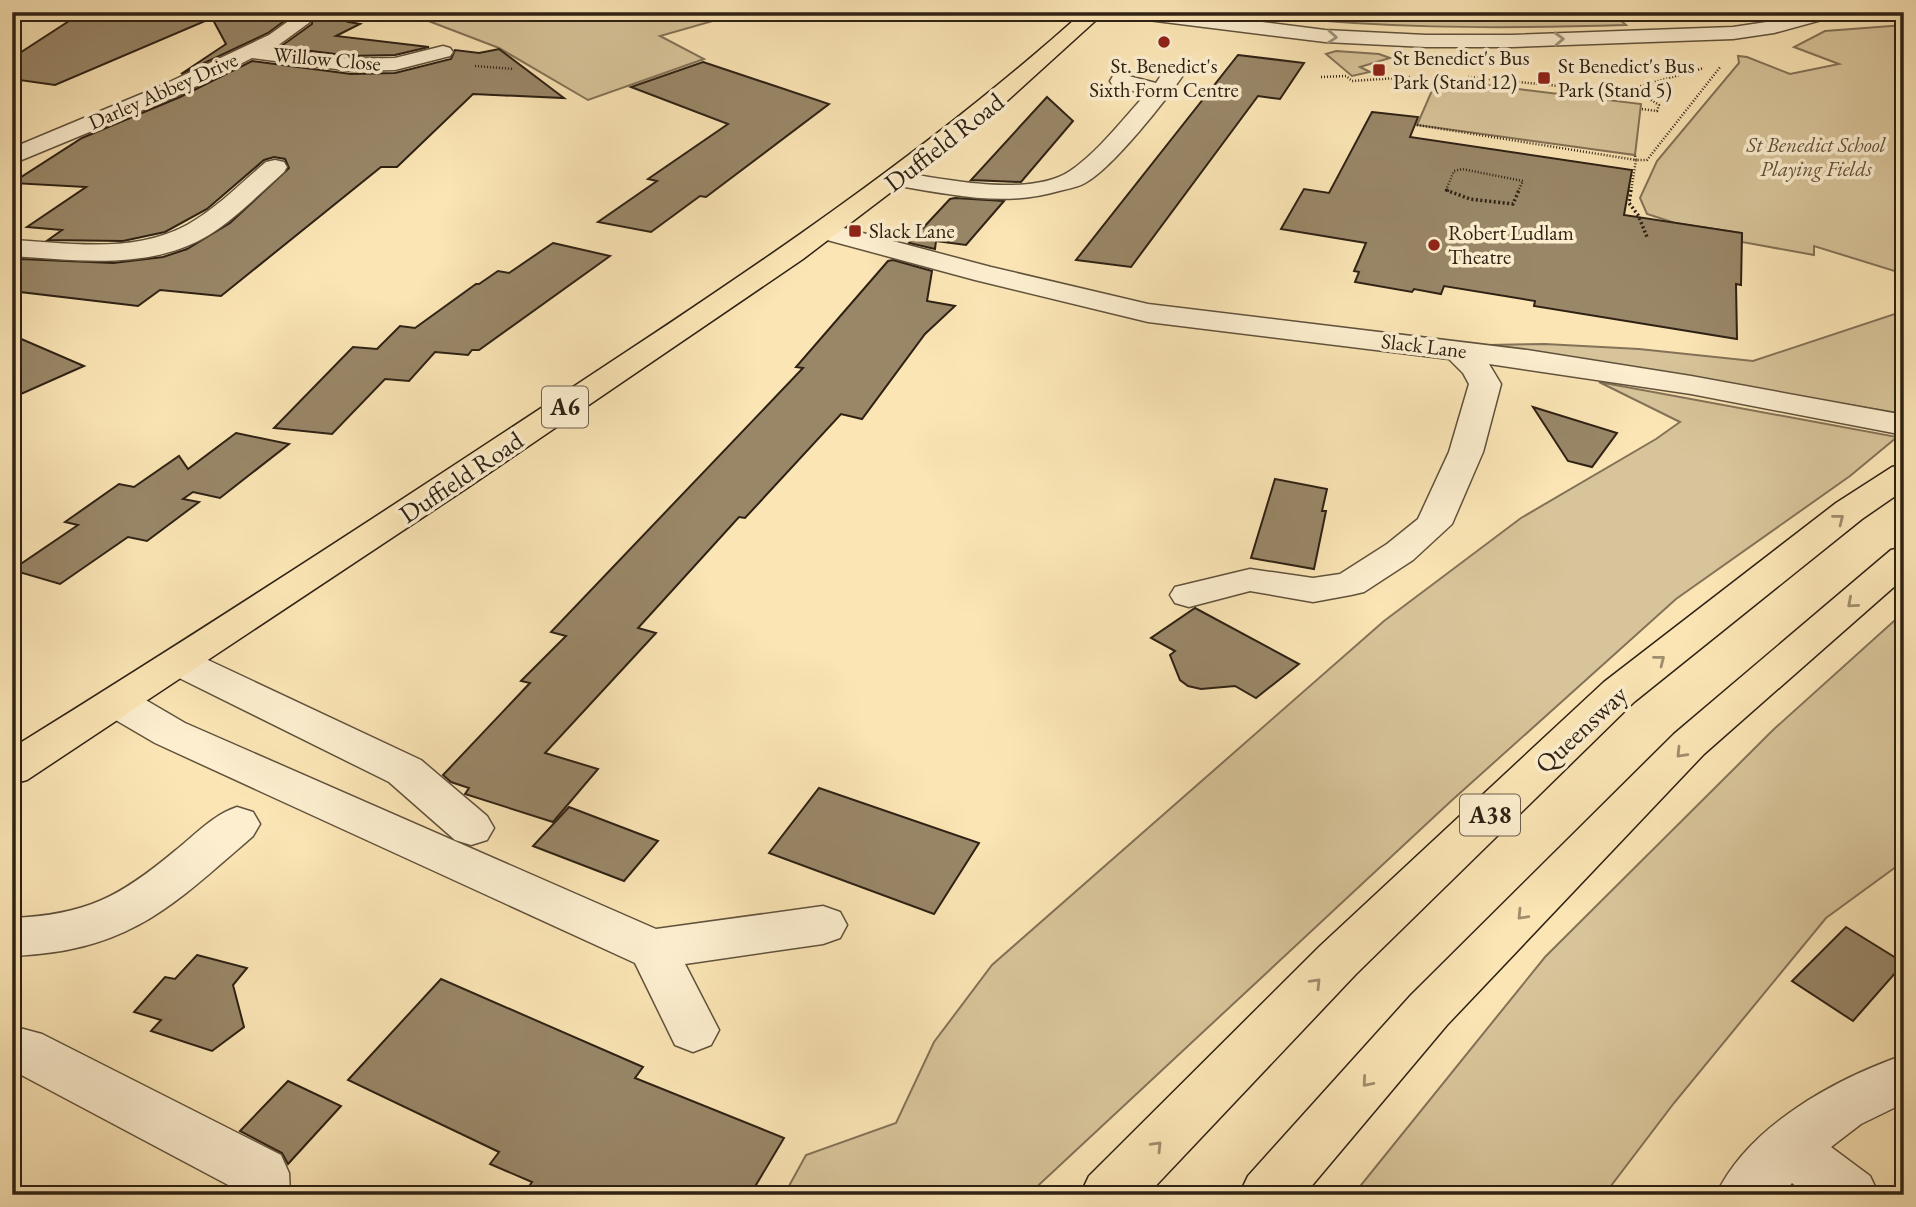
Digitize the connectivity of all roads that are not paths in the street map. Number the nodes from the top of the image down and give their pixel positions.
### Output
1 (300, 12) edge
2 (1095, 12) edge
3 (1132, 12) edge
4 (1829, 12) edge
5 (251, 52) junction
6 (443, 52) dead end
7 (1121, 81) dead end
8 (24, 145) edge
9 (12, 157) edge
10 (275, 167) dead end
11 (899, 179) junction
12 (825, 231) junction
13 (12, 248) edge
14 (1457, 350) junction
15 (1904, 425) edge
16 (1904, 474) edge
17 (1904, 558) edge
18 (1189, 595) dead end
19 (179, 662) junction
20 (117, 702) junction
21 (12, 769) edge
22 (237, 824) dead end
23 (471, 828) dead end
24 (823, 925) dead end
25 (12, 937) edge
26 (653, 949) junction
27 (693, 1030) dead end
28 (12, 1048) edge
29 (1904, 1078) edge
30 (1788, 1147) junction
31 (261, 1195) edge
32 (1109, 1195) edge
33 (1268, 1195) edge
34 (1745, 1195) edge
35 (1850, 1195) edge

1 - 5 street, Darley Abbey Drive
2 - 11 main road, Duffield Road / A6
3 -> 4 street
5 - 6 street, Willow Close
5 - 8 street, Darley Abbey Drive
7 - 11 street
8 - 9 street, Darley Abbey Drive
10 - 13 street
11 - 12 main road, Duffield Road / A6
12 - 14 street, Slack Lane
12 - 19 main road, Duffield Road / A6
14 - 15 street, Slack Lane
14 - 18 street
32 -> 16 main road, Queensway / A38
17 -> 33 main road
19 - 20 main road, Duffield Road / A6
19 - 23 street
20 - 21 main road, Duffield Road / A6
20 - 26 street
22 - 25 street
24 - 26 street
26 - 27 street
28 - 31 street
29 - 30 street
30 - 34 street
30 - 35 street

